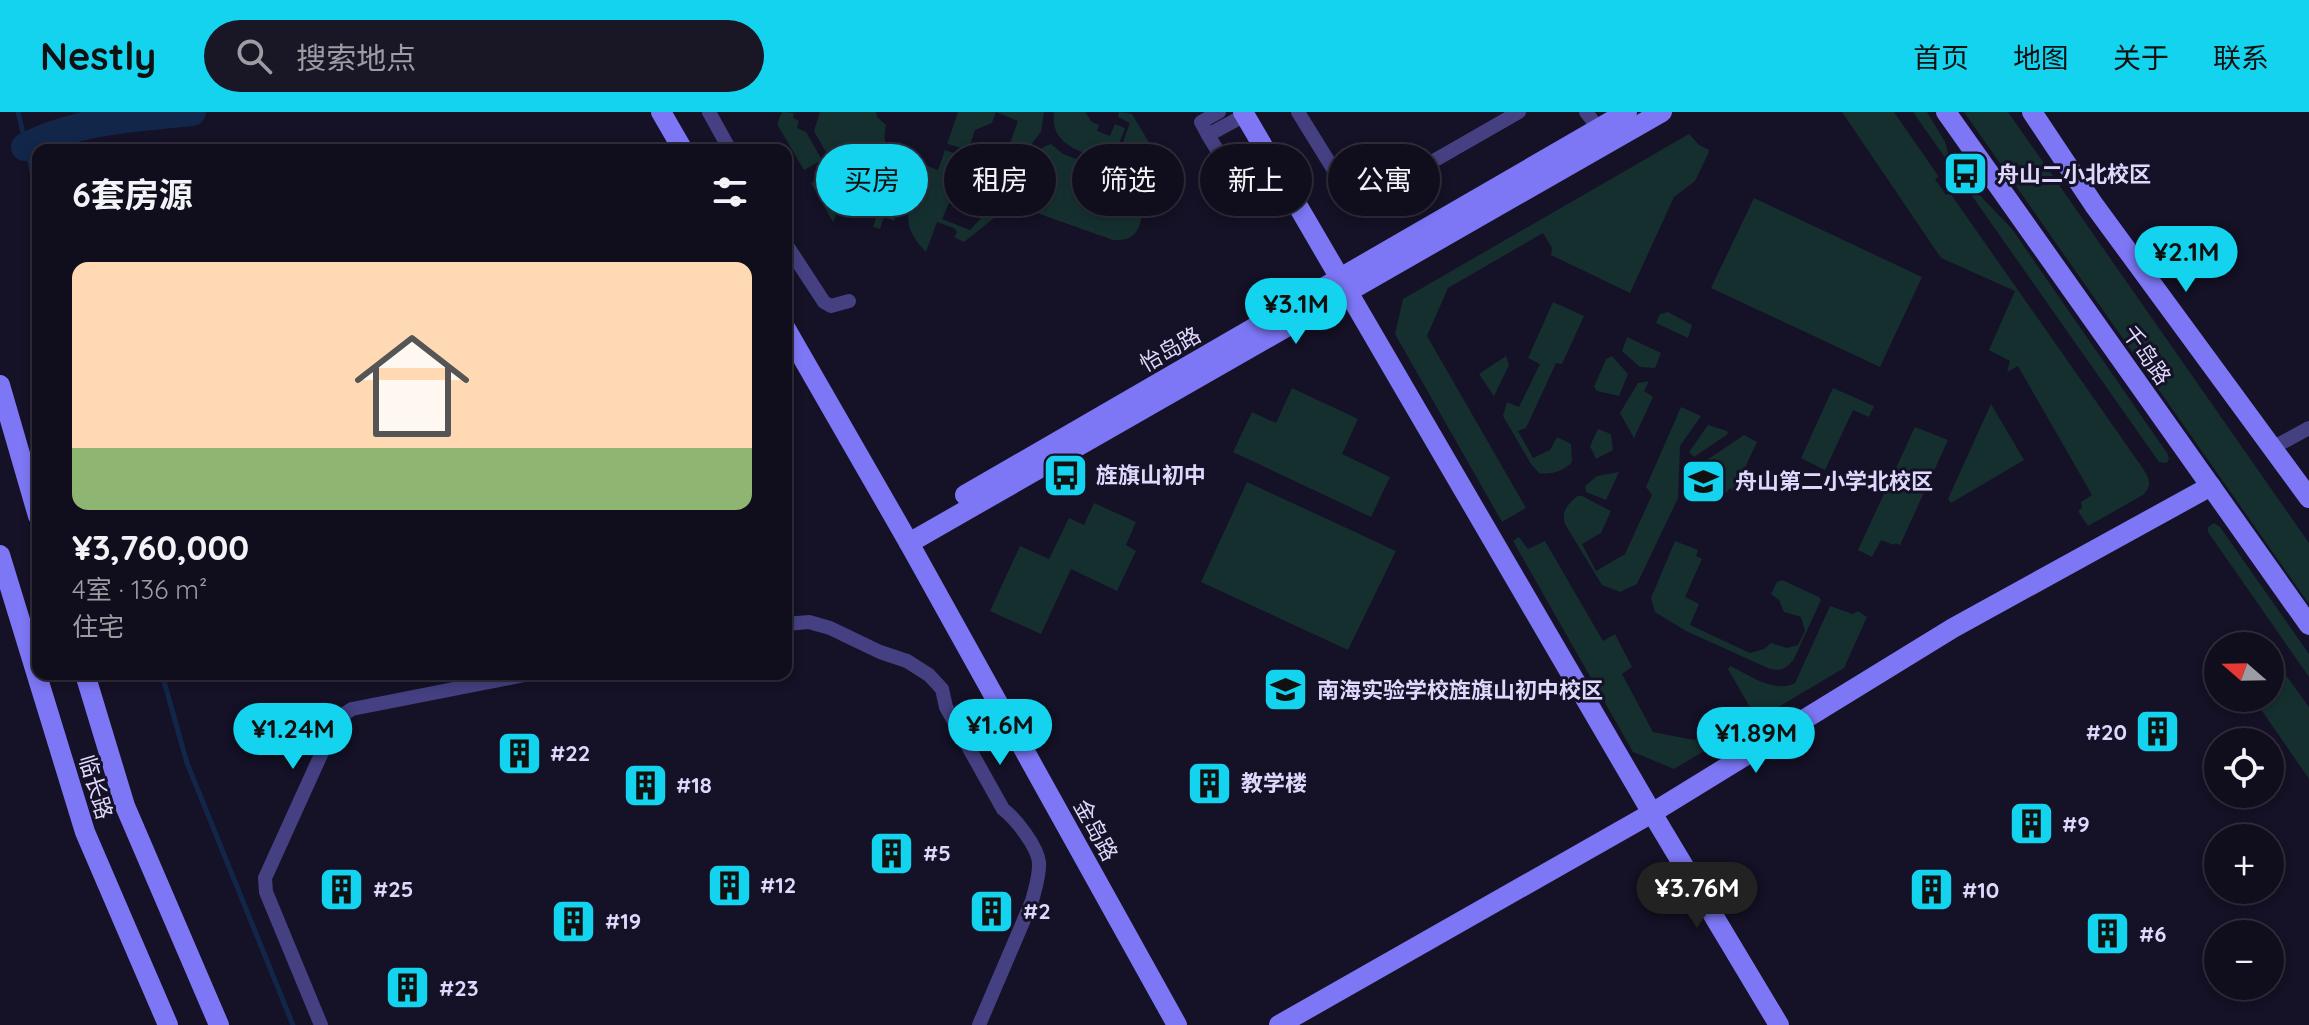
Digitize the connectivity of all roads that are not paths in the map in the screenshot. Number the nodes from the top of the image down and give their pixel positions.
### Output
1 (661, 112) edge
2 (709, 112) edge
3 (1219, 112) edge
4 (1298, 112) edge
5 (1519, 112) edge
6 (1627, 112) edge
7 (1662, 112) edge
8 (1946, 112) edge
9 (2032, 112) edge
10 (1244, 114) edge
11 (1592, 120) edge
12 (1201, 123) edge
13 (680, 144) edge
14 (727, 144) edge
15 (1214, 144) edge
16 (792, 253) edge
17 (1344, 284) junction
18 (849, 301) dead end
19 (792, 339) edge
20 (0, 385) edge
21 (2309, 428) edge
22 (2272, 448) junction
23 (2211, 486) junction
24 (32, 495) edge
25 (2309, 498) edge
26 (906, 537) junction
27 (0, 555) edge
28 (792, 623) edge
29 (2309, 625) edge
30 (32, 659) edge
31 (38, 680) edge
32 (87, 680) edge
33 (499, 680) edge
34 (1652, 813) junction
35 (168, 1025) edge
36 (219, 1025) edge
37 (321, 1025) edge
38 (979, 1025) edge
39 (1177, 1025) edge
40 (1279, 1025) edge
41 (1779, 1025) edge

1 - 13 street
2 - 14 street
3 - 12 street
4 - 5 street
6 - 11 street
7 - 17 street
8 - 23 street, 千岛路
9 - 22 street, 千岛路
10 - 12 street
10 - 17 street
11 - 17 street
12 - 15 street
16 - 18 street
17 - 26 street
17 - 34 street
19 - 26 street, 金岛路
20 - 24 street
21 - 22 street
22 - 25 street, 千岛路
23 - 29 street, 千岛路
23 - 34 street
26 - 39 street, 金岛路
27 - 30 street, 临长路
28 - 38 street
31 - 35 street, 临长路
32 - 36 street, 临长路
33 - 37 street
34 - 40 street
34 - 41 street

